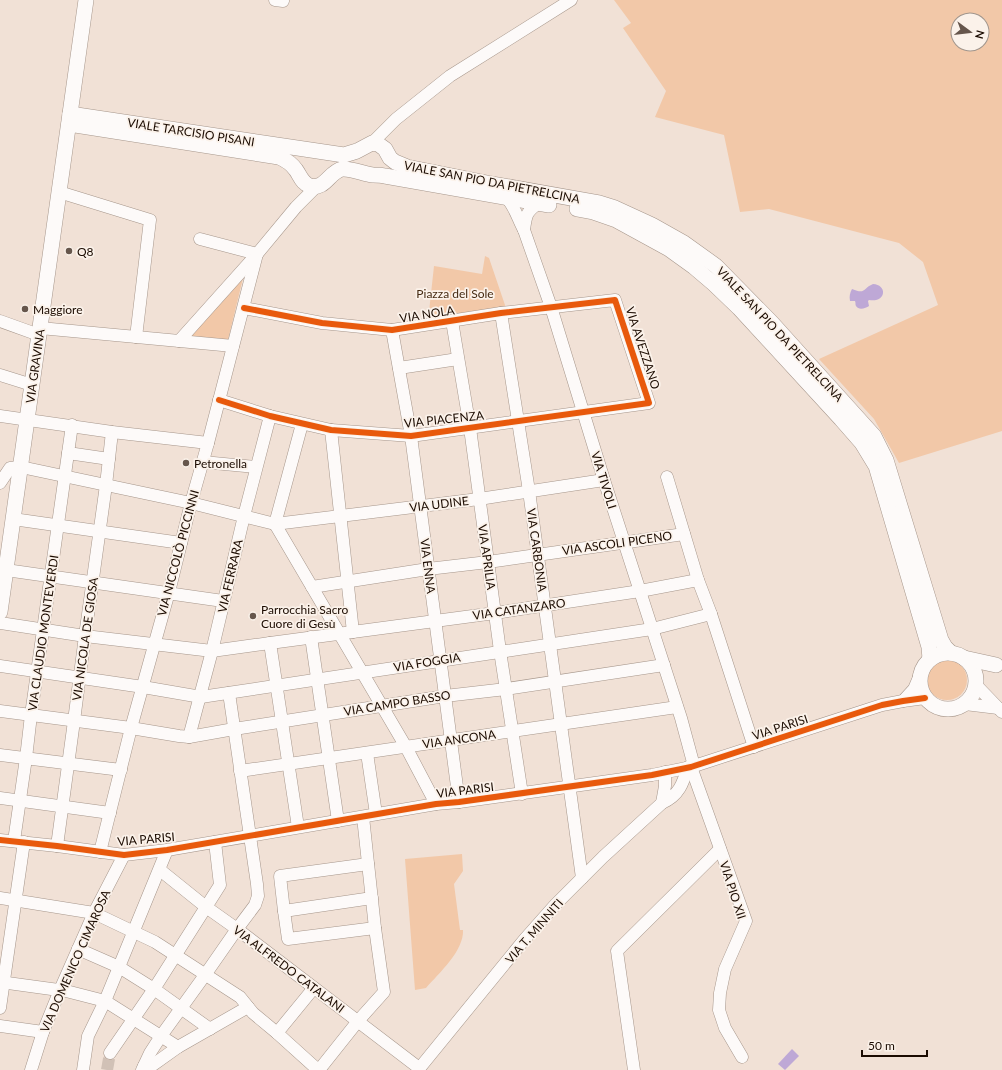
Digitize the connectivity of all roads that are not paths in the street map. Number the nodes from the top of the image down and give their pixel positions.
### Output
1 (86, 0) edge
2 (571, 0) edge
3 (69, 119) junction
4 (382, 150) junction
5 (312, 151) junction
6 (299, 175) junction
7 (379, 175) junction
8 (317, 186) junction
9 (59, 192) junction
10 (506, 197) junction
11 (538, 203) junction
12 (296, 207) junction
13 (524, 230) junction
14 (200, 239) dead end
15 (257, 254) junction
16 (615, 300) joint
17 (551, 307) junction
18 (244, 308) junction
19 (501, 314) junction
20 (0, 321) edge
21 (452, 321) junction
22 (392, 330) junction
23 (40, 332) junction
24 (136, 337) junction
25 (179, 341) junction
26 (233, 346) junction
27 (458, 359) junction
28 (399, 368) junction
29 (0, 374) edge
30 (32, 385) junction
31 (220, 400) junction
32 (649, 404) joint
33 (583, 413) junction
34 (0, 416) edge
35 (270, 416) junction
36 (27, 419) junction
37 (518, 421) junction
38 (302, 424) junction
39 (72, 425) junction
40 (470, 428) junction
41 (331, 430) junction
42 (112, 432) junction
43 (411, 436) junction
44 (208, 443) junction
45 (68, 453) junction
46 (109, 459) junction
47 (203, 462) junction
48 (10, 467) edge
49 (256, 467) junction
50 (65, 476) junction
51 (667, 477) dead end
52 (604, 480) junction
53 (0, 483) edge
54 (106, 485) junction
55 (529, 492) junction
56 (479, 498) junction
57 (191, 504) junction
58 (420, 506) junction
59 (244, 516) junction
60 (340, 516) junction
61 (13, 519) junction
62 (275, 524) junction
63 (58, 525) junction
64 (100, 532) junction
65 (684, 534) junction
66 (624, 542) junction
67 (181, 544) junction
68 (537, 555) junction
69 (488, 562) junction
70 (428, 569) junction
71 (6, 570) junction
72 (51, 576) junction
73 (698, 580) junction
74 (93, 582) junction
75 (347, 582) junction
76 (312, 587) junction
77 (640, 591) junction
78 (1, 592) edge
79 (169, 592) junction
80 (224, 601) junction
81 (544, 606) junction
82 (0, 612) edge
83 (495, 613) junction
84 (711, 614) junction
85 (435, 621) junction
86 (0, 623) edge
87 (44, 629) junction
88 (652, 629) junction
89 (353, 632) junction
90 (340, 633) junction
91 (84, 636) junction
92 (311, 637) junction
93 (270, 643) junction
94 (154, 644) junction
95 (550, 644) junction
96 (212, 651) junction
97 (500, 651) junction
98 (958, 655) junction
99 (930, 659) junction
100 (440, 661) junction
101 (999, 663) edge
102 (0, 666) edge
103 (664, 666) junction
104 (37, 671) junction
105 (362, 672) junction
106 (920, 675) junction
107 (80, 678) junction
108 (317, 678) junction
109 (554, 681) junction
110 (976, 681) junction
111 (276, 685) junction
112 (143, 687) junction
113 (506, 688) junction
114 (229, 693) junction
115 (445, 696) junction
116 (201, 697) junction
117 (925, 698) junction
118 (903, 701) junction
119 (966, 704) junction
120 (382, 705) junction
121 (677, 707) junction
122 (0, 710) edge
123 (1000, 710) edge
124 (31, 715) junction
125 (322, 715) junction
126 (74, 721) junction
127 (281, 721) junction
128 (560, 724) junction
129 (131, 728) junction
130 (234, 729) junction
131 (512, 731) junction
132 (189, 737) junction
133 (451, 741) junction
134 (406, 747) junction
135 (754, 747) junction
136 (367, 753) junction
137 (0, 755) edge
138 (26, 758) junction
139 (328, 758) junction
140 (68, 764) junction
141 (288, 764) junction
142 (691, 767) junction
143 (121, 770) junction
144 (240, 771) junction
145 (665, 772) junction
146 (569, 787) junction
147 (522, 794) junction
148 (0, 798) edge
149 (20, 801) junction
150 (459, 802) junction
151 (662, 803) junction
152 (436, 804) junction
153 (62, 806) junction
154 (110, 814) junction
155 (376, 814) junction
156 (363, 817) junction
157 (338, 821) junction
158 (298, 828) junction
159 (250, 836) junction
160 (0, 840) edge
161 (19, 842) junction
162 (215, 842) junction
163 (57, 846) junction
164 (720, 849) junction
165 (167, 850) junction
166 (100, 852) junction
167 (124, 855) junction
168 (368, 864) junction
169 (160, 870) junction
170 (582, 878) junction
171 (0, 898) edge
172 (372, 898) junction
173 (16, 900) junction
174 (206, 907) junction
175 (284, 911) junction
176 (94, 913) junction
177 (375, 928) junction
178 (236, 929) junction
179 (134, 932) junction
180 (78, 949) junction
181 (175, 955) junction
182 (120, 967) junction
183 (205, 975) junction
184 (2, 982) edge
185 (154, 988) junction
186 (313, 989) junction
187 (60, 990) junction
188 (105, 1001) junction
189 (248, 1007) junction
190 (0, 1008) edge
191 (182, 1008) junction
192 (133, 1018) junction
193 (358, 1021) junction
194 (0, 1026) edge
195 (210, 1028) junction
196 (43, 1032) junction
197 (277, 1033) junction
198 (161, 1036) junction
199 (178, 1047) junction
200 (110, 1053) tunnel mouth
201 (742, 1057) dead end
202 (143, 1068) edge
203 (418, 1069) edge
204 (31, 1070) edge
205 (83, 1070) edge
206 (319, 1070) edge
207 (634, 1070) edge

1 - 3 main road, VIA GRAVINA
2 - 4 street
3 - 5 main road, VIALE TARCISIO PISANI
3 - 6 main road, VIALE TARCISIO PISANI
3 - 9 main road, VIA GRAVINA
4 - 5 main road, VIALE TARCISIO PISANI
4 - 7 main road
4 - 98 main road, VIALE SAN PIO DA PIETRELCINA
5 - 6 main road
6 - 8 main road, VIALE TARCISIO PISANI
6 - 12 street
7 - 8 main road, VIALE SAN PIO DA PIETRELCINA
7 - 10 main road, VIALE SAN PIO DA PIETRELCINA
8 - 12 street
9 - 23 main road, VIA GRAVINA
9 - 24 street
10 - 11 main road, VIALE SAN PIO DA PIETRELCINA
10 - 13 street, VIA TIVOLI
11 - 13 street
11 - 99 main road, VIALE SAN PIO DA PIETRELCINA
12 - 15 street
13 - 17 street, VIA TIVOLI
14 - 15 street
15 - 18 street, VIA NICCOLÒ PICCINNI
15 - 25 street
16 - 17 street, VIA NOLA
16 - 32 street, VIA AVEZZANO
17 - 19 street, VIA NOLA
17 - 33 street, VIA TIVOLI
18 - 22 street, VIA NOLA
18 - 26 street, VIA NICCOLÒ PICCINNI
19 - 21 street, VIA NOLA
19 - 37 street, VIA CARBONIA
20 - 23 street
21 - 22 street, VIA NOLA
21 - 27 street, VIA APRILIA
22 - 28 street, VIA ENNA
23 - 24 street
23 - 30 main road, VIA GRAVINA
24 - 25 street
25 - 26 street
26 - 31 street, VIA NICCOLÒ PICCINNI
27 - 28 street
27 - 40 street, VIA APRILIA
28 - 43 street, VIA ENNA
29 - 30 street
30 - 36 main road, VIA GRAVINA
31 - 35 street, VIA PIACENZA
31 - 44 street, VIA NICCOLÒ PICCINNI
32 - 33 street, VIA PIACENZA
33 - 37 street, VIA PIACENZA
33 - 52 street, VIA TIVOLI
34 - 36 street
35 - 38 street, VIA PIACENZA
35 - 49 street, VIA FERRARA
36 - 39 street
36 - 48 main road, VIA GRAVINA
37 - 40 street, VIA PIACENZA
37 - 55 street, VIA CARBONIA
38 - 41 street, VIA PIACENZA
38 - 62 street
39 - 42 street
39 - 45 street, VIA CLAUDIO MONTEVERDI
40 - 43 street, VIA PIACENZA
40 - 56 street, VIA APRILIA
41 - 43 street, VIA PIACENZA
41 - 60 street
42 - 44 street
42 - 46 street, VIA NICOLA DE GIOSA
43 - 58 street, VIA ENNA
44 - 47 street, VIA NICCOLÒ PICCINNI
45 - 46 street
45 - 50 street, VIA CLAUDIO MONTEVERDI
46 - 54 street, VIA NICOLA DE GIOSA
47 - 49 street
47 - 57 street, VIA NICCOLÒ PICCINNI
48 - 50 street
48 - 53 street
48 - 61 main road, VIA GRAVINA
49 - 59 street, VIA FERRARA
50 - 54 street
50 - 63 street, VIA CLAUDIO MONTEVERDI
51 - 65 street
52 - 55 street, VIA UDINE
52 - 66 street, VIA TIVOLI
54 - 57 street
54 - 64 street, VIA NICOLA DE GIOSA
55 - 56 street, VIA UDINE
55 - 68 street, VIA CARBONIA
56 - 58 street, VIA UDINE
56 - 69 street, VIA APRILIA
57 - 59 street
57 - 67 street, VIA NICCOLÒ PICCINNI
58 - 60 street, VIA UDINE
58 - 70 street, VIA ENNA
59 - 62 street
59 - 80 street, VIA FERRARA
60 - 62 street, VIA UDINE
60 - 75 street
61 - 63 street
61 - 71 main road, VIA GRAVINA
62 - 76 street
63 - 64 street
63 - 72 street, VIA CLAUDIO MONTEVERDI
64 - 67 street
64 - 74 street, VIA NICOLA DE GIOSA
65 - 66 street, VIA ASCOLI PICENO
65 - 73 street
66 - 68 street, VIA ASCOLI PICENO
66 - 77 street, VIA TIVOLI
67 - 79 street, VIA NICCOLÒ PICCINNI
68 - 69 street, VIA ASCOLI PICENO
68 - 81 street, VIA CARBONIA
69 - 70 street, VIA ASCOLI PICENO
69 - 83 street, VIA APRILIA
70 - 75 street, VIA ASCOLI PICENO
70 - 85 street, VIA ENNA
71 - 72 street
71 - 78 main road, VIA GRAVINA
72 - 74 street
72 - 87 street, VIA CLAUDIO MONTEVERDI
73 - 77 street, VIA CATANZARO
73 - 84 street
74 - 79 street
74 - 91 street, VIA NICOLA DE GIOSA
75 - 76 street, VIA ASCOLI PICENO
75 - 89 street
76 - 90 street
77 - 81 street, VIA CATANZARO
77 - 88 street, VIA TIVOLI
78 - 82 main road, VIA GRAVINA
79 - 80 street
79 - 94 street, VIA NICCOLÒ PICCINNI
80 - 96 street, VIA FERRARA
81 - 83 street, VIA CATANZARO
81 - 95 street, VIA CARBONIA
83 - 85 street, VIA CATANZARO
83 - 97 street, VIA APRILIA
84 - 88 street, VIA FOGGIA
84 - 135 street
85 - 89 street, VIA CATANZARO
85 - 100 street, VIA ENNA
86 - 87 street, VIA CATANZARO
87 - 91 street, VIA CATANZARO
87 - 104 street, VIA CLAUDIO MONTEVERDI
88 - 95 street, VIA FOGGIA
88 - 103 street, VIA TIVOLI
89 - 90 street, VIA CATANZARO
90 - 92 street, VIA CATANZARO
90 - 105 street
91 - 94 street, VIA CATANZARO
91 - 107 street, VIA NICOLA DE GIOSA
92 - 93 street, VIA CATANZARO
92 - 108 street
93 - 96 street, VIA CATANZARO
93 - 111 street
94 - 96 street, VIA CATANZARO
94 - 112 street, VIA NICCOLÒ PICCINNI
95 - 97 street, VIA FOGGIA
95 - 109 street, VIA CARBONIA
96 - 116 street, VIA FERRARA
97 - 100 street, VIA FOGGIA
97 - 113 street, VIA APRILIA
98 - 99 main road
98 - 101 main road
98 - 110 main road
99 - 106 main road
100 - 105 street, VIA FOGGIA
100 - 115 street, VIA ENNA
101 - 110 main road
102 - 104 street, VIA FOGGIA
103 - 109 street, VIA CAMPO BASSO
103 - 121 street, VIA TIVOLI
104 - 107 street, VIA FOGGIA
104 - 124 street, VIA CLAUDIO MONTEVERDI
105 - 108 street, VIA FOGGIA
105 - 120 street
106 - 117 main road
106 - 118 street
107 - 112 street, VIA FOGGIA
107 - 126 street, VIA NICOLA DE GIOSA
108 - 111 street, VIA FOGGIA
108 - 125 street
109 - 113 street, VIA CAMPO BASSO
109 - 128 street, VIA CARBONIA
110 - 119 main road
110 - 123 street
111 - 114 street, VIA FOGGIA
111 - 127 street
112 - 116 street, VIA FOGGIA
112 - 129 street, VIA NICCOLÒ PICCINNI
113 - 115 street, VIA CAMPO BASSO
113 - 131 street, VIA APRILIA
114 - 116 street, VIA FOGGIA
114 - 130 street
115 - 120 street, VIA CAMPO BASSO
115 - 133 street, VIA ENNA
116 - 132 street, VIA FERRARA
117 - 118 street, VIA PARISI
117 - 119 main road
118 - 135 street, VIA PARISI
119 - 123 street
120 - 125 street, VIA CAMPO BASSO
120 - 134 street
121 - 128 street, VIA ANCONA
121 - 142 street, VIA TIVOLI
122 - 124 street, VIA CAMPO BASSO
124 - 126 street, VIA CAMPO BASSO
124 - 138 street, VIA CLAUDIO MONTEVERDI
125 - 127 street, VIA CAMPO BASSO
125 - 139 street
126 - 129 street, VIA CAMPO BASSO
126 - 140 street, VIA NICOLA DE GIOSA
127 - 130 street, VIA CAMPO BASSO
127 - 141 street
128 - 131 street, VIA ANCONA
128 - 146 street, VIA CARBONIA
129 - 132 street, VIA CAMPO BASSO
129 - 143 street, VIA NICCOLÒ PICCINNI
130 - 132 street, VIA CAMPO BASSO
130 - 144 street
131 - 133 street, VIA ANCONA
131 - 147 street, VIA APRILIA
133 - 134 street, VIA ANCONA
133 - 150 street, VIA ENNA
134 - 136 street, VIA ANCONA
134 - 152 street
135 - 142 street, VIA PARISI
136 - 139 street, VIA ANCONA
136 - 155 street
137 - 138 street
138 - 140 street
138 - 149 street, VIA CLAUDIO MONTEVERDI
139 - 141 street, VIA ANCONA
139 - 157 street
140 - 143 street
140 - 153 street, VIA NICOLA DE GIOSA
141 - 144 street, VIA ANCONA
141 - 158 street
142 - 145 street, VIA PARISI
142 - 151 street, VIA T. MINNITI
142 - 164 street, VIA PIO XII
143 - 154 street, VIA NICCOLÒ PICCINNI
144 - 159 street
145 - 146 street, VIA PARISI
145 - 151 street
146 - 147 street, VIA PARISI
146 - 170 street, VIA CARBONIA
147 - 150 street, VIA PARISI
148 - 149 street
149 - 153 street
149 - 161 street, VIA CLAUDIO MONTEVERDI
150 - 152 street, VIA PARISI
151 - 170 street, VIA T. MINNITI
152 - 155 street, VIA PARISI
153 - 154 street
153 - 163 street, VIA NICOLA DE GIOSA
154 - 166 street, VIA NICCOLÒ PICCINNI
155 - 156 street, VIA PARISI
156 - 157 street, VIA PARISI
156 - 168 street
157 - 158 street, VIA PARISI
158 - 159 street, VIA PARISI
159 - 162 street, VIA PARISI
159 - 178 street
160 - 161 street, VIA PARISI
161 - 163 street, VIA PARISI
161 - 173 street, VIA CLAUDIO MONTEVERDI
162 - 165 street, VIA PARISI
162 - 174 street
163 - 166 street, VIA PARISI
164 - 201 street, VIA PIO XII
164 - 207 street
165 - 167 street, VIA PARISI
165 - 169 street
166 - 167 street, VIA PARISI
167 - 176 street, VIA DOMENICO CIMAROSA
168 - 172 street
168 - 175 street
169 - 174 street, VIA ALFREDO CATALANI
169 - 179 street
170 - 203 street, VIA T. MINNITI
171 - 173 street
172 - 175 street
172 - 177 street
173 - 176 street
173 - 184 street, VIA CLAUDIO MONTEVERDI
174 - 178 street, VIA ALFREDO CATALANI
174 - 181 street
175 - 177 street
176 - 179 street
176 - 180 street, VIA DOMENICO CIMAROSA
177 - 193 street
178 - 183 street
178 - 186 street, VIA ALFREDO CATALANI
179 - 181 street
179 - 182 street
180 - 182 street
180 - 187 street, VIA DOMENICO CIMAROSA
181 - 183 street
181 - 185 street
182 - 185 street
182 - 188 street
183 - 189 street
183 - 191 street
184 - 187 street
184 - 190 street, VIA CLAUDIO MONTEVERDI
185 - 191 street
185 - 192 street
186 - 193 street, VIA ALFREDO CATALANI
186 - 197 street
187 - 188 street
187 - 196 street, VIA DOMENICO CIMAROSA
188 - 192 street
188 - 205 street
189 - 195 street
189 - 197 street
191 - 195 street
191 - 198 street
192 - 198 street
192 - 200 street
193 - 203 street, VIA ALFREDO CATALANI
193 - 206 street
194 - 196 street
195 - 199 street
196 - 204 street, VIA DOMENICO CIMAROSA
197 - 206 street
198 - 199 street
198 - 202 street
199 - 202 street

